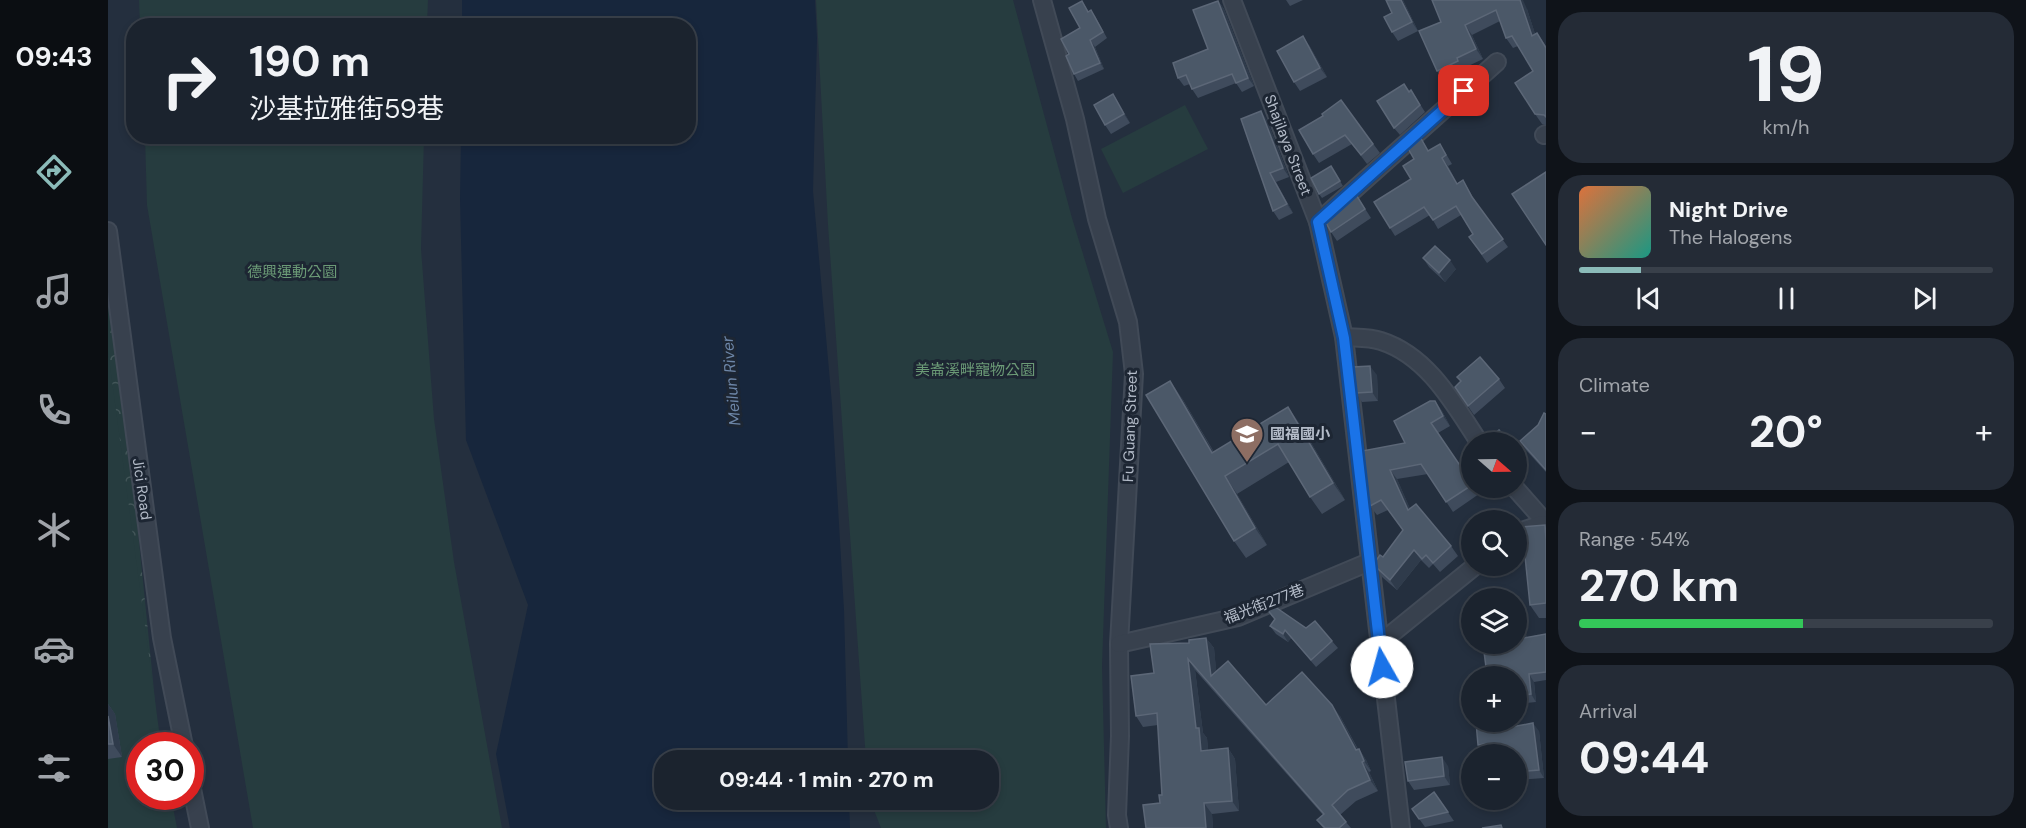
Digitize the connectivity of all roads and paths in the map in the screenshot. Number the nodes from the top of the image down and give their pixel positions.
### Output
1 (1042, 0) edge
2 (1232, 0) edge
3 (1497, 62) dead end
4 (1318, 222) junction
5 (108, 231) edge
6 (1344, 338) junction
7 (1472, 432) edge
8 (1524, 498) edge
9 (1546, 522) edge
10 (1527, 529) edge
11 (1369, 562) junction
12 (1463, 576) edge
13 (1119, 644) junction
14 (1379, 644) junction
15 (181, 732) edge
16 (196, 810) edge
17 (200, 828) edge
18 (1119, 828) edge
19 (1401, 828) edge

1 - 13 street, Fu Guang Street
2 - 4 street, Shajilaya Street
3 - 4 street
4 - 6 street, Shajilaya Street
5 - 15 street, Jici Road
6 - 7 street
6 - 11 street, Shajilaya Street
8 - 9 street
9 - 10 street
11 - 13 street, 福光街277巷
11 - 14 street, Shajilaya Street
12 - 14 street
13 - 18 street, Fu Guang Street
14 - 19 street, Shajilaya Street
16 - 17 street

